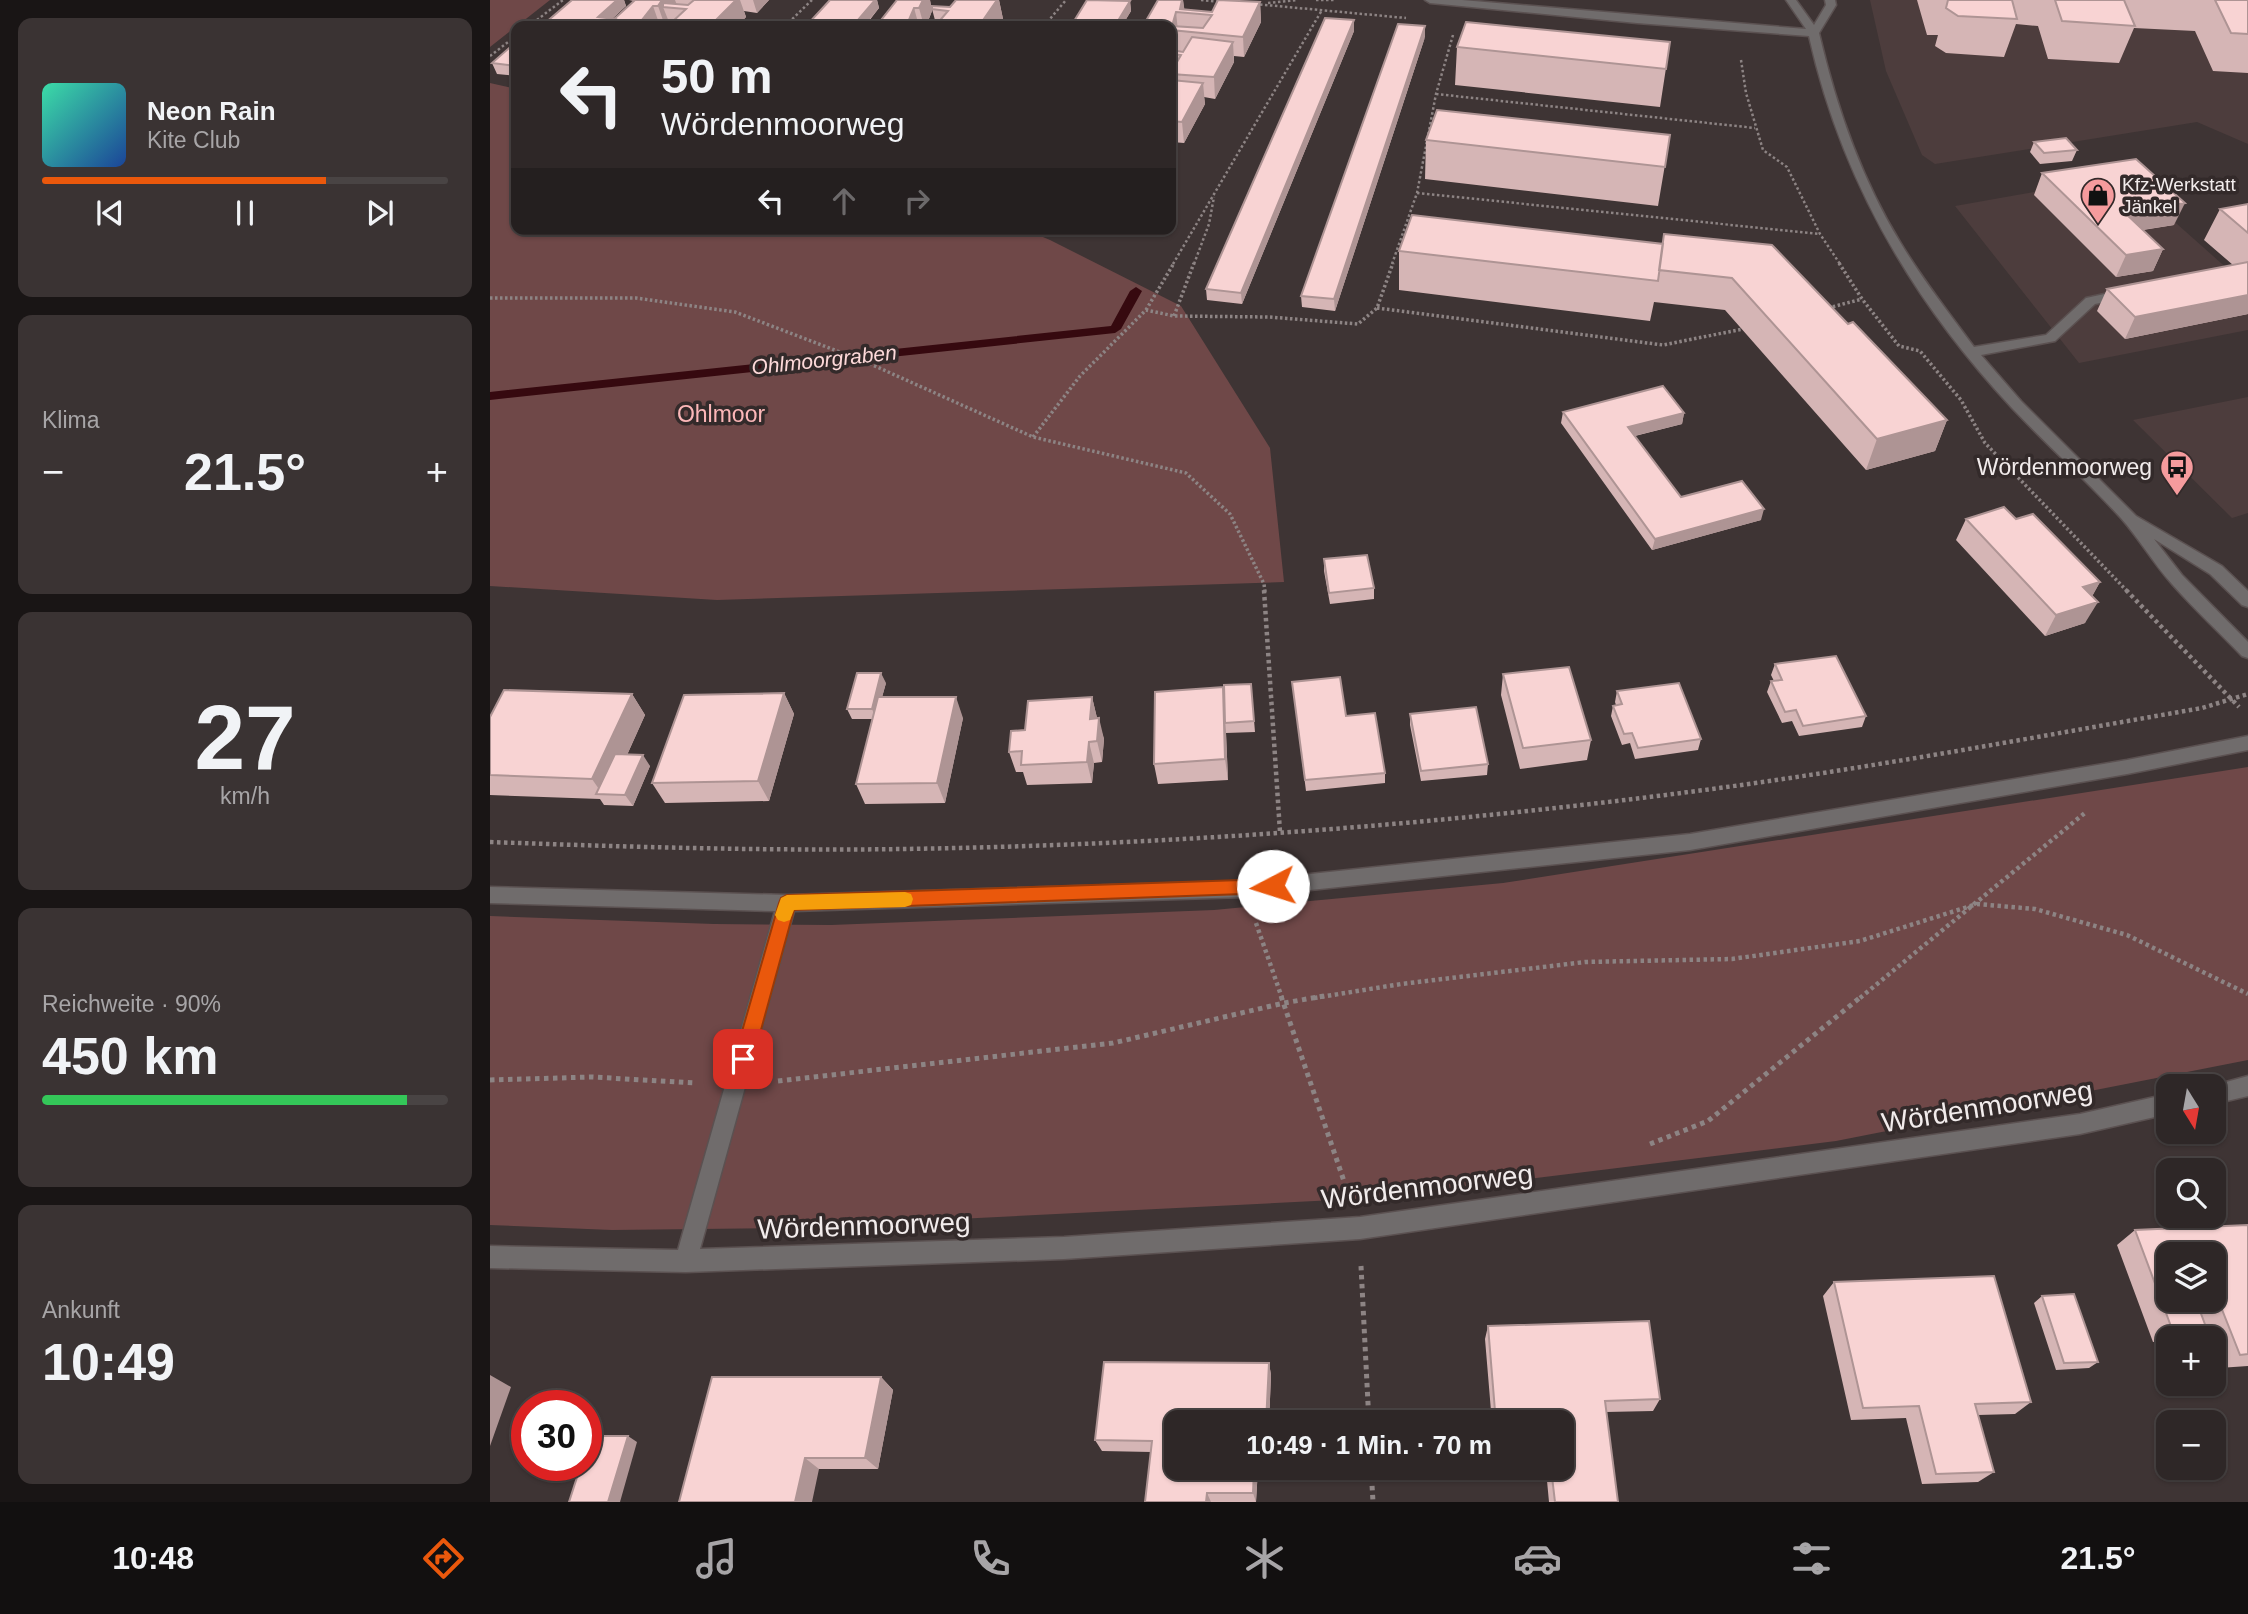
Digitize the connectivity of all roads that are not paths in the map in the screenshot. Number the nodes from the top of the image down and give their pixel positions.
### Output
1 (1430, 0) edge
2 (1791, 0) edge
3 (1830, 0) edge
4 (1814, 33) junction
5 (2138, 290) edge
6 (1971, 352) junction
7 (2127, 516) junction
8 (2248, 601) edge
9 (2248, 652) edge
10 (2248, 743) edge
11 (490, 895) edge
12 (787, 903) junction
13 (2248, 1086) edge
14 (2226, 1091) edge
15 (2156, 1107) edge
16 (490, 1257) edge
17 (686, 1261) junction

1 - 4 street
2 - 4 street
3 - 4 street
4 - 6 street
5 - 6 street
6 - 7 street
7 - 8 street
7 - 9 street
10 - 12 street
11 - 12 street
12 - 17 street
13 - 14 street
15 - 17 street, Wördenmoorweg
16 - 17 street, Wördenmoorweg

